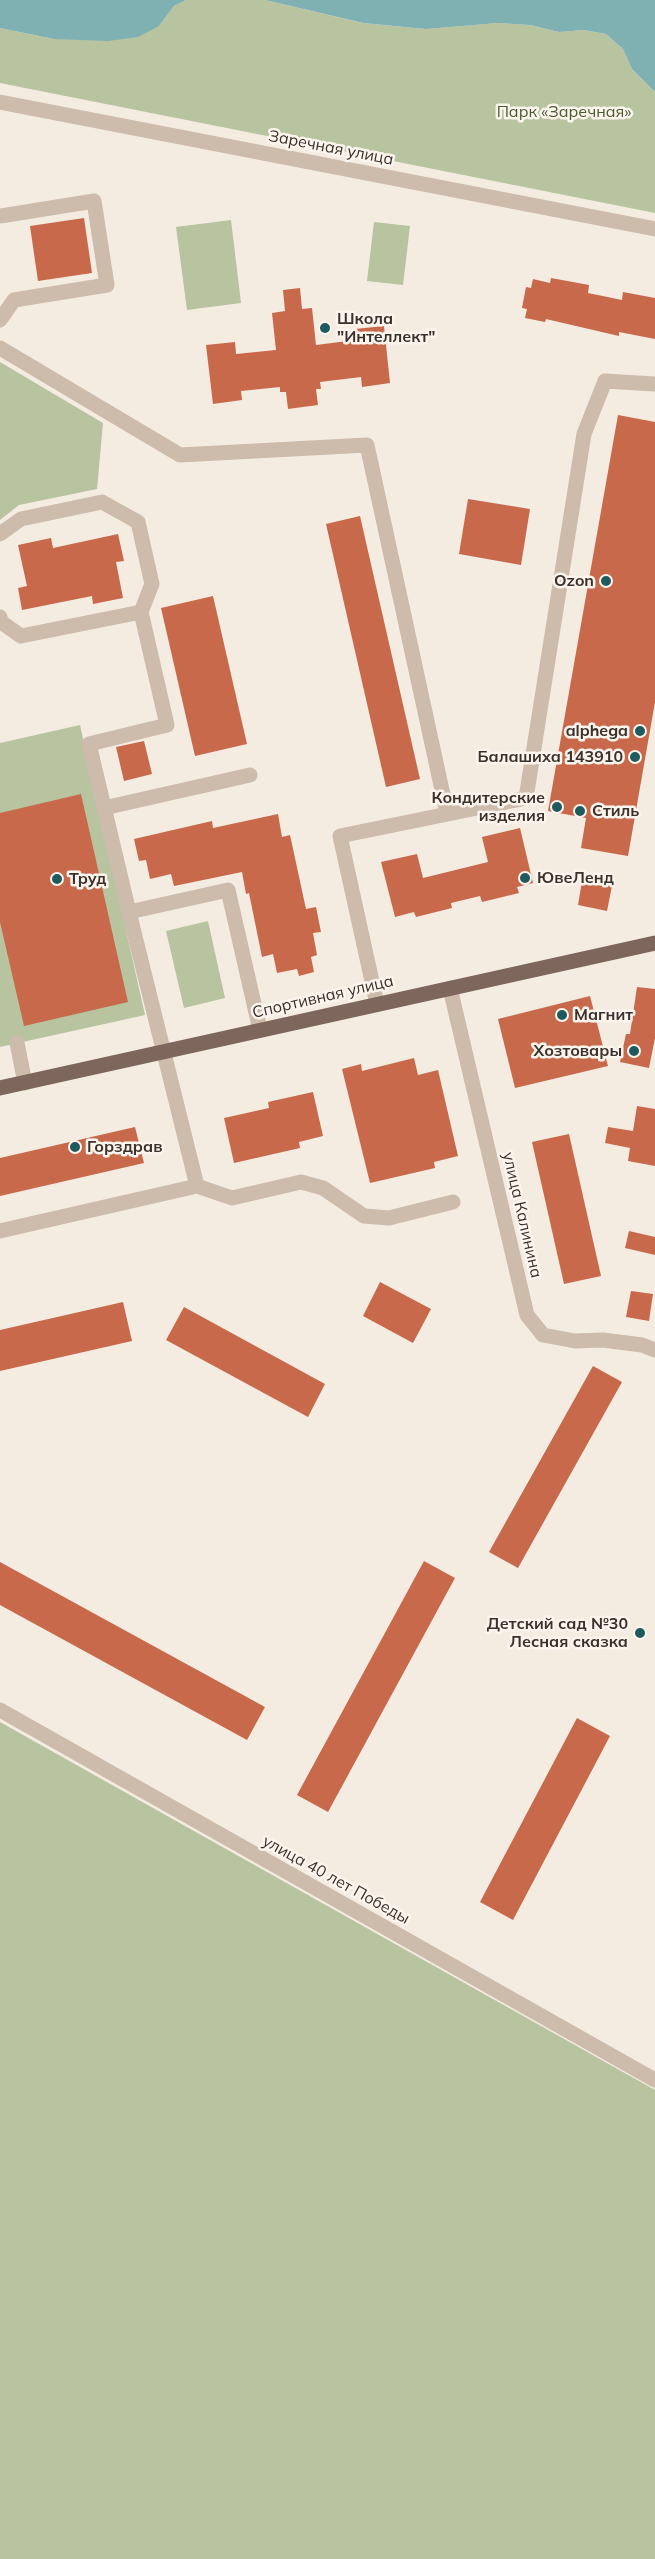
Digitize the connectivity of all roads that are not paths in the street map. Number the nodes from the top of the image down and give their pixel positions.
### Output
1 (0, 102) edge
2 (0, 216) edge
3 (655, 229) edge
4 (0, 320) edge
5 (0, 348) edge
6 (655, 384) edge
7 (0, 534) edge
8 (141, 612) junction
9 (0, 617) edge
10 (250, 775) dead end
11 (104, 808) junction
12 (447, 813) junction
13 (129, 912) junction
14 (655, 943) edge
15 (450, 988) junction
16 (377, 1004) junction
17 (260, 1030) junction
18 (17, 1043) dead end
19 (163, 1052) junction
20 (25, 1083) junction
21 (0, 1088) edge
22 (197, 1186) junction
23 (453, 1202) dead end
24 (0, 1231) edge
25 (655, 1350) edge
26 (0, 1710) edge
27 (655, 2080) edge

1 - 3 street, Заречная улица
2 - 4 street
5 - 12 street
6 - 12 street
7 - 8 street
8 - 9 street
8 - 11 street
10 - 11 street
11 - 13 street
12 - 16 street
13 - 17 street
13 - 19 street
14 - 15 main road, Спортивная улица
15 - 16 main road, Спортивная улица
15 - 25 street, улица Калинина
16 - 17 main road, Спортивная улица
17 - 19 main road, Спортивная улица
18 - 20 street
19 - 20 main road, Спортивная улица
19 - 22 street
20 - 21 main road, Спортивная улица
22 - 23 street
22 - 24 street
26 - 27 street, улица 40 лет Победы

